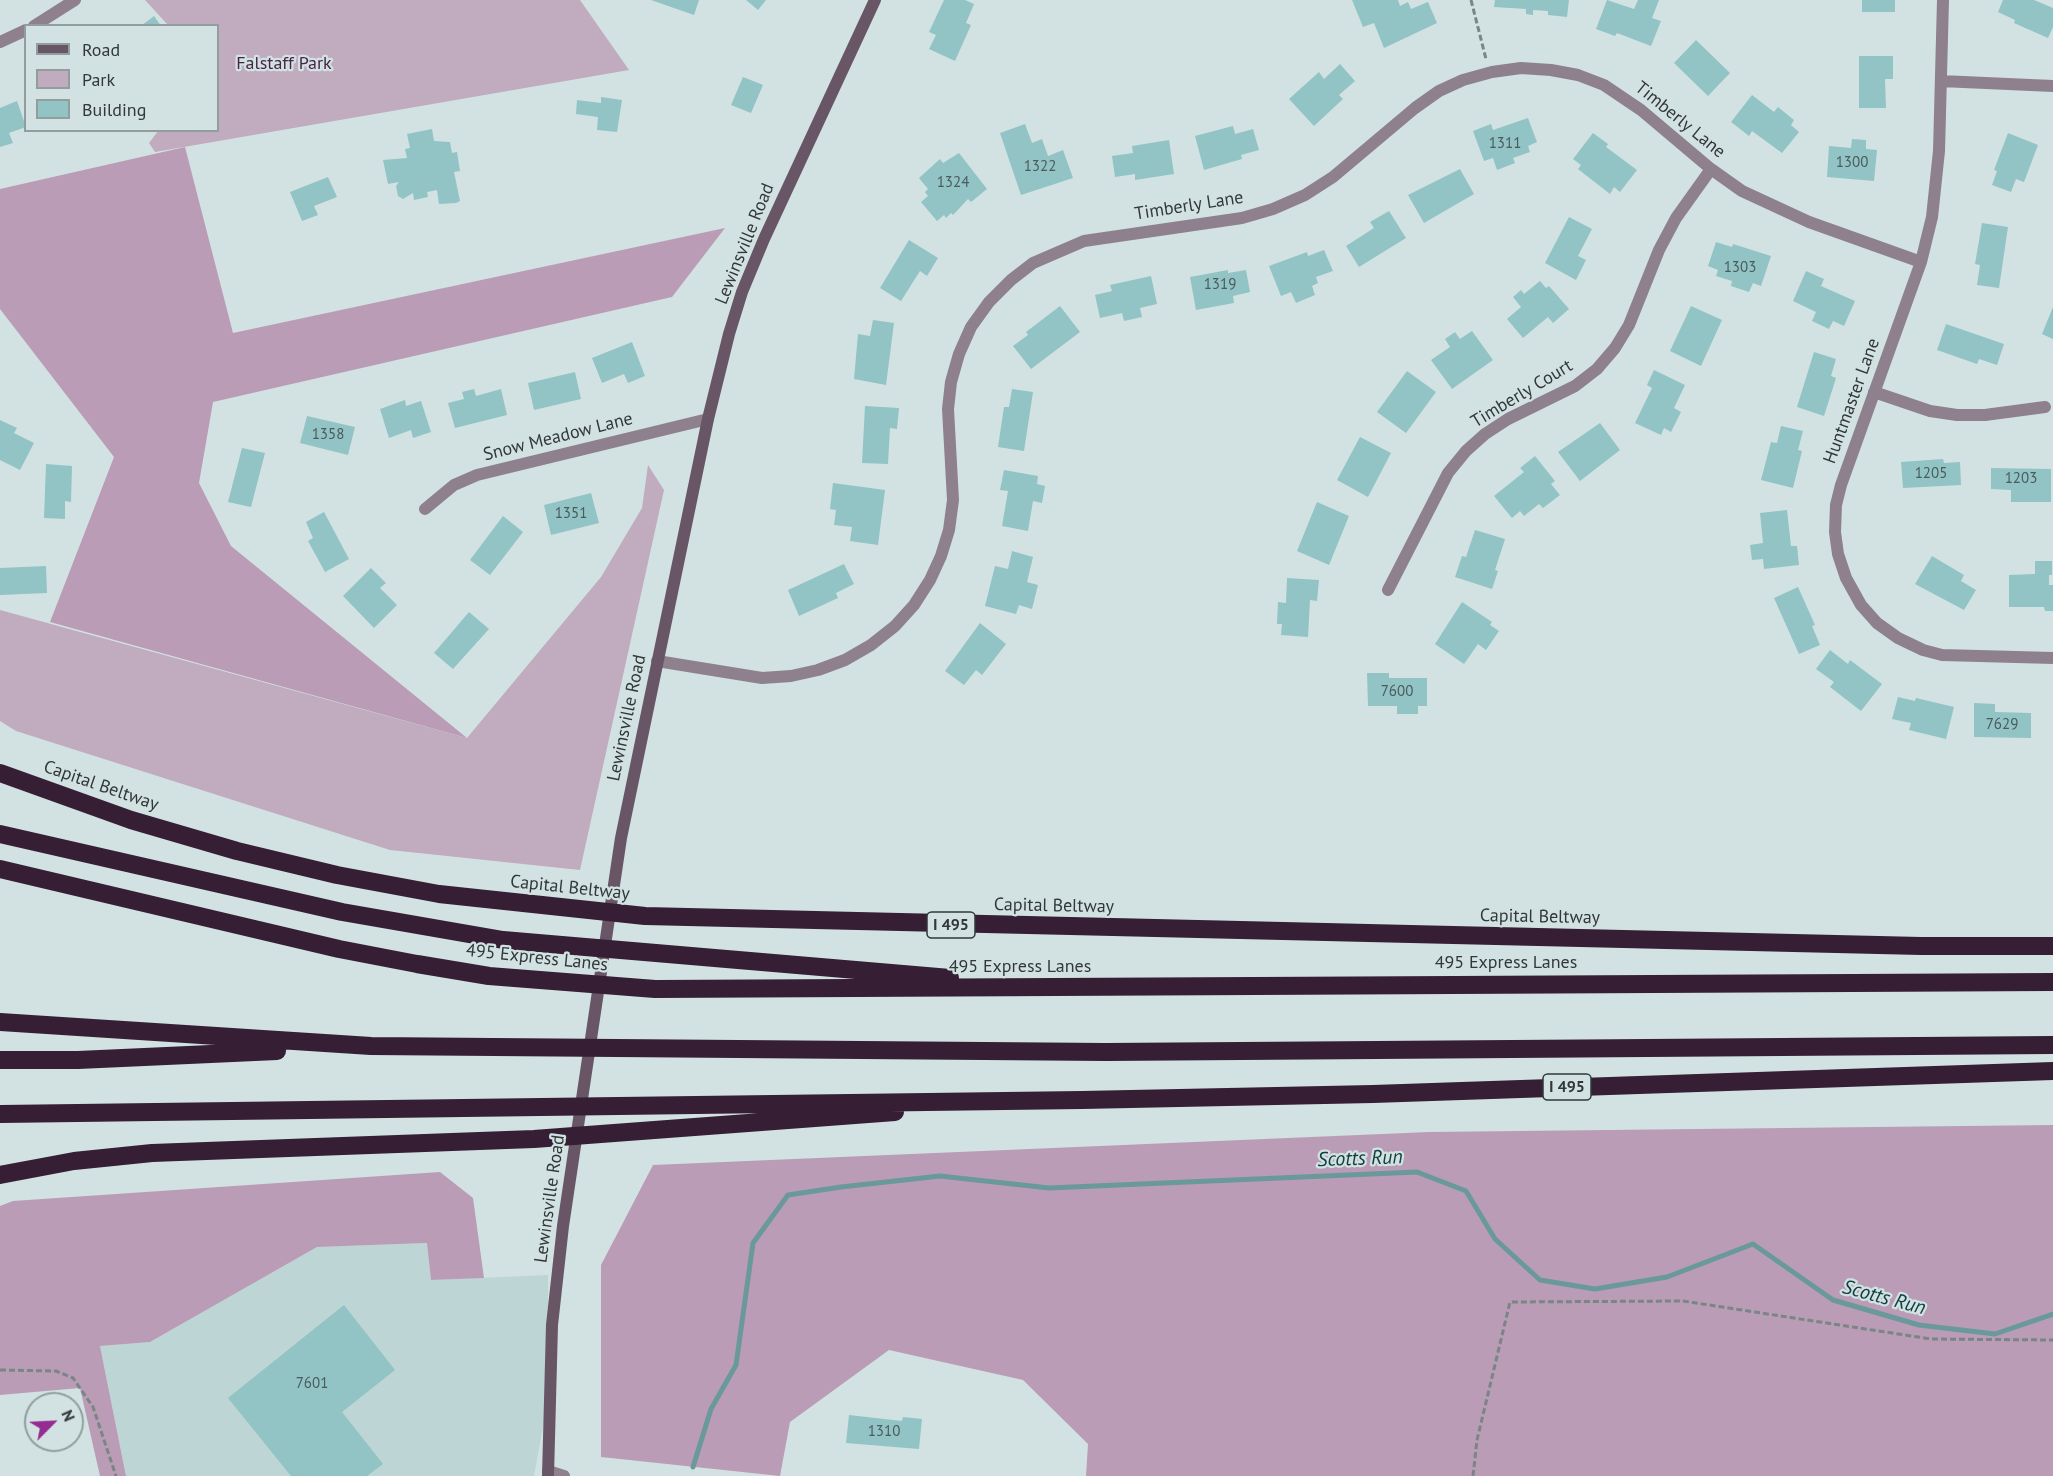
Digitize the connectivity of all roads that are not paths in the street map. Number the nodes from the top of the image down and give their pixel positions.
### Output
1 (75, 0) edge
2 (875, 0) edge
3 (1943, 0) edge
4 (37, 24) edge
5 (24, 31) edge
6 (0, 42) edge
7 (1941, 81) junction
8 (2053, 86) edge
9 (1711, 170) junction
10 (1921, 261) junction
11 (1874, 392) junction
12 (2045, 407) dead end
13 (708, 419) junction
14 (425, 509) dead end
15 (1388, 590) dead end
16 (2053, 658) edge
17 (657, 661) junction
18 (0, 773) edge
19 (0, 834) edge
20 (0, 869) edge
21 (2053, 946) edge
22 (2053, 981) edge
23 (1069, 987) junction
24 (0, 1023) edge
25 (2053, 1045) edge
26 (371, 1047) junction
27 (0, 1060) edge
28 (2053, 1071) edge
29 (1082, 1100) junction
30 (0, 1114) edge
31 (0, 1175) edge
32 (548, 1473) edge
33 (564, 1476) edge

1 - 4 street
2 - 13 main road, Lewinsville Road
3 - 7 street, Huntmaster Lane
5 - 6 street
7 - 8 street
7 - 10 street, Huntmaster Lane
9 - 10 street, Timberly Lane
9 - 15 street, Timberly Court
9 - 17 street, Timberly Lane
10 - 11 street, Huntmaster Lane
11 - 12 street
11 - 16 street, Huntmaster Lane
13 - 14 street, Snow Meadow Lane
13 - 17 main road, Lewinsville Road
17 - 32 main road, Lewinsville Road
18 - 21 highway, Capital Beltway / I 495
19 - 23 highway
20 - 23 highway, 495 Express Lanes
22 - 23 highway, 495 Express Lanes
24 - 26 highway, I 495
25 - 26 highway, I 495
26 - 27 highway
28 - 29 highway, I 495
29 - 30 highway, I 495
29 - 31 highway
32 - 33 street

